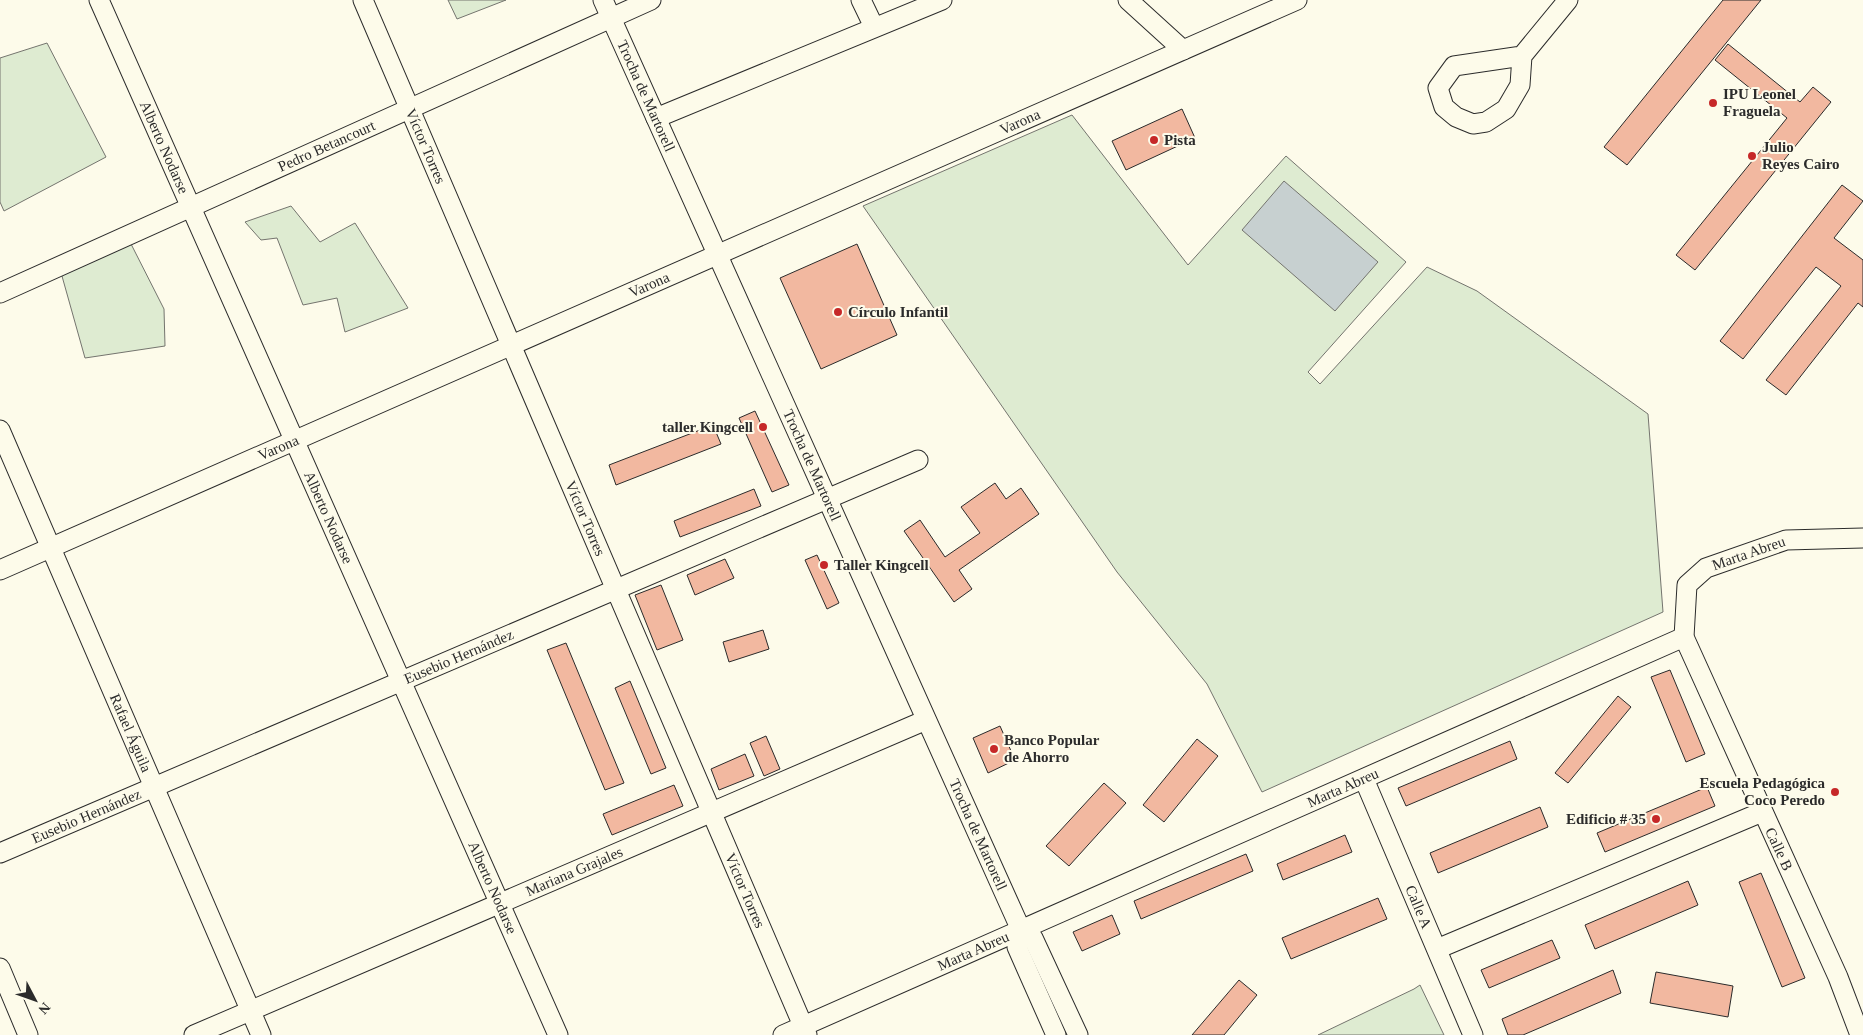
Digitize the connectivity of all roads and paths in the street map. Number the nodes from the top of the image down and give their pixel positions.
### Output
1 (99, 0) edge
2 (363, 0) edge
3 (603, 0) edge
4 (651, 0) edge
5 (861, 0) edge
6 (942, 0) edge
7 (1128, 0) edge
8 (1297, 0) edge
9 (1568, 0) edge
10 (611, 18) junction
11 (874, 27) junction
12 (1183, 50) junction
13 (1522, 56) junction
14 (410, 108) junction
15 (656, 118) junction
16 (191, 207) junction
17 (718, 255) junction
18 (0, 293) edge
19 (511, 345) junction
20 (0, 430) edge
21 (294, 440) junction
22 (918, 460) dead end
23 (827, 498) junction
24 (1863, 538) edge
25 (51, 548) junction
26 (0, 570) edge
27 (616, 589) junction
28 (1684, 637) junction
29 (401, 681) junction
30 (926, 720) junction
31 (1364, 778) junction
32 (154, 787) junction
33 (712, 812) junction
34 (1762, 812) junction
35 (0, 853) edge
36 (500, 903) junction
37 (1021, 930) junction
38 (1437, 950) junction
39 (0, 968) edge
40 (250, 1011) junction
41 (806, 1030) edge
42 (28, 1035) edge
43 (194, 1035) edge
44 (261, 1035) edge
45 (558, 1035) edge
46 (783, 1035) edge
47 (1056, 1035) edge
48 (1078, 1035) edge
49 (1473, 1035) edge
50 (1860, 1035) edge

1 - 16 street, Alberto Nodarse
2 - 14 street, Víctor Torres
3 - 10 street, Trocha de Martorell
4 - 10 street, Pedro Betancourt
5 - 11 street
6 - 11 street
7 - 12 street
8 - 12 street, Varona
9 - 13 street
10 - 14 street, Pedro Betancourt
10 - 15 street, Trocha de Martorell
11 - 15 street
12 - 17 street, Varona
13 - 13 street
14 - 16 street, Pedro Betancourt
14 - 19 street, Víctor Torres
15 - 17 street, Trocha de Martorell
16 - 18 street, Pedro Betancourt
16 - 21 street, Alberto Nodarse
17 - 19 street, Varona
17 - 23 street, Trocha de Martorell
19 - 21 street, Varona
19 - 27 street, Víctor Torres
20 - 25 street, Rafael Águila
21 - 25 street, Varona
21 - 29 street, Alberto Nodarse
22 - 23 street, Eusebio Hernández
23 - 27 street, Eusebio Hernández
23 - 30 street, Trocha de Martorell
24 - 28 street, Marta Abreu
25 - 26 street, Varona
25 - 32 street, Rafael Águila
27 - 29 street, Eusebio Hernández
27 - 33 street, Víctor Torres
28 - 31 street, Marta Abreu
28 - 34 street, Calle B
29 - 32 street, Eusebio Hernández
29 - 36 street, Alberto Nodarse
30 - 33 street, Mariana Grajales
30 - 37 street, Trocha de Martorell
31 - 37 street, Marta Abreu
31 - 38 street, Calle A
32 - 35 street, Eusebio Hernández
32 - 40 street, Rafael Águila
33 - 36 street, Mariana Grajales
33 - 41 street, Víctor Torres
34 - 38 street
34 - 50 street, Calle B
36 - 40 street, Mariana Grajales
36 - 45 street, Alberto Nodarse
37 - 41 street, Marta Abreu
37 - 47 street, Trocha de Martorell
37 - 48 street, Trocha de Martorell
38 - 49 street, Calle A
39 - 42 street
40 - 43 street, Mariana Grajales
40 - 44 street, Rafael Águila
41 - 46 street, Marta Abreu

